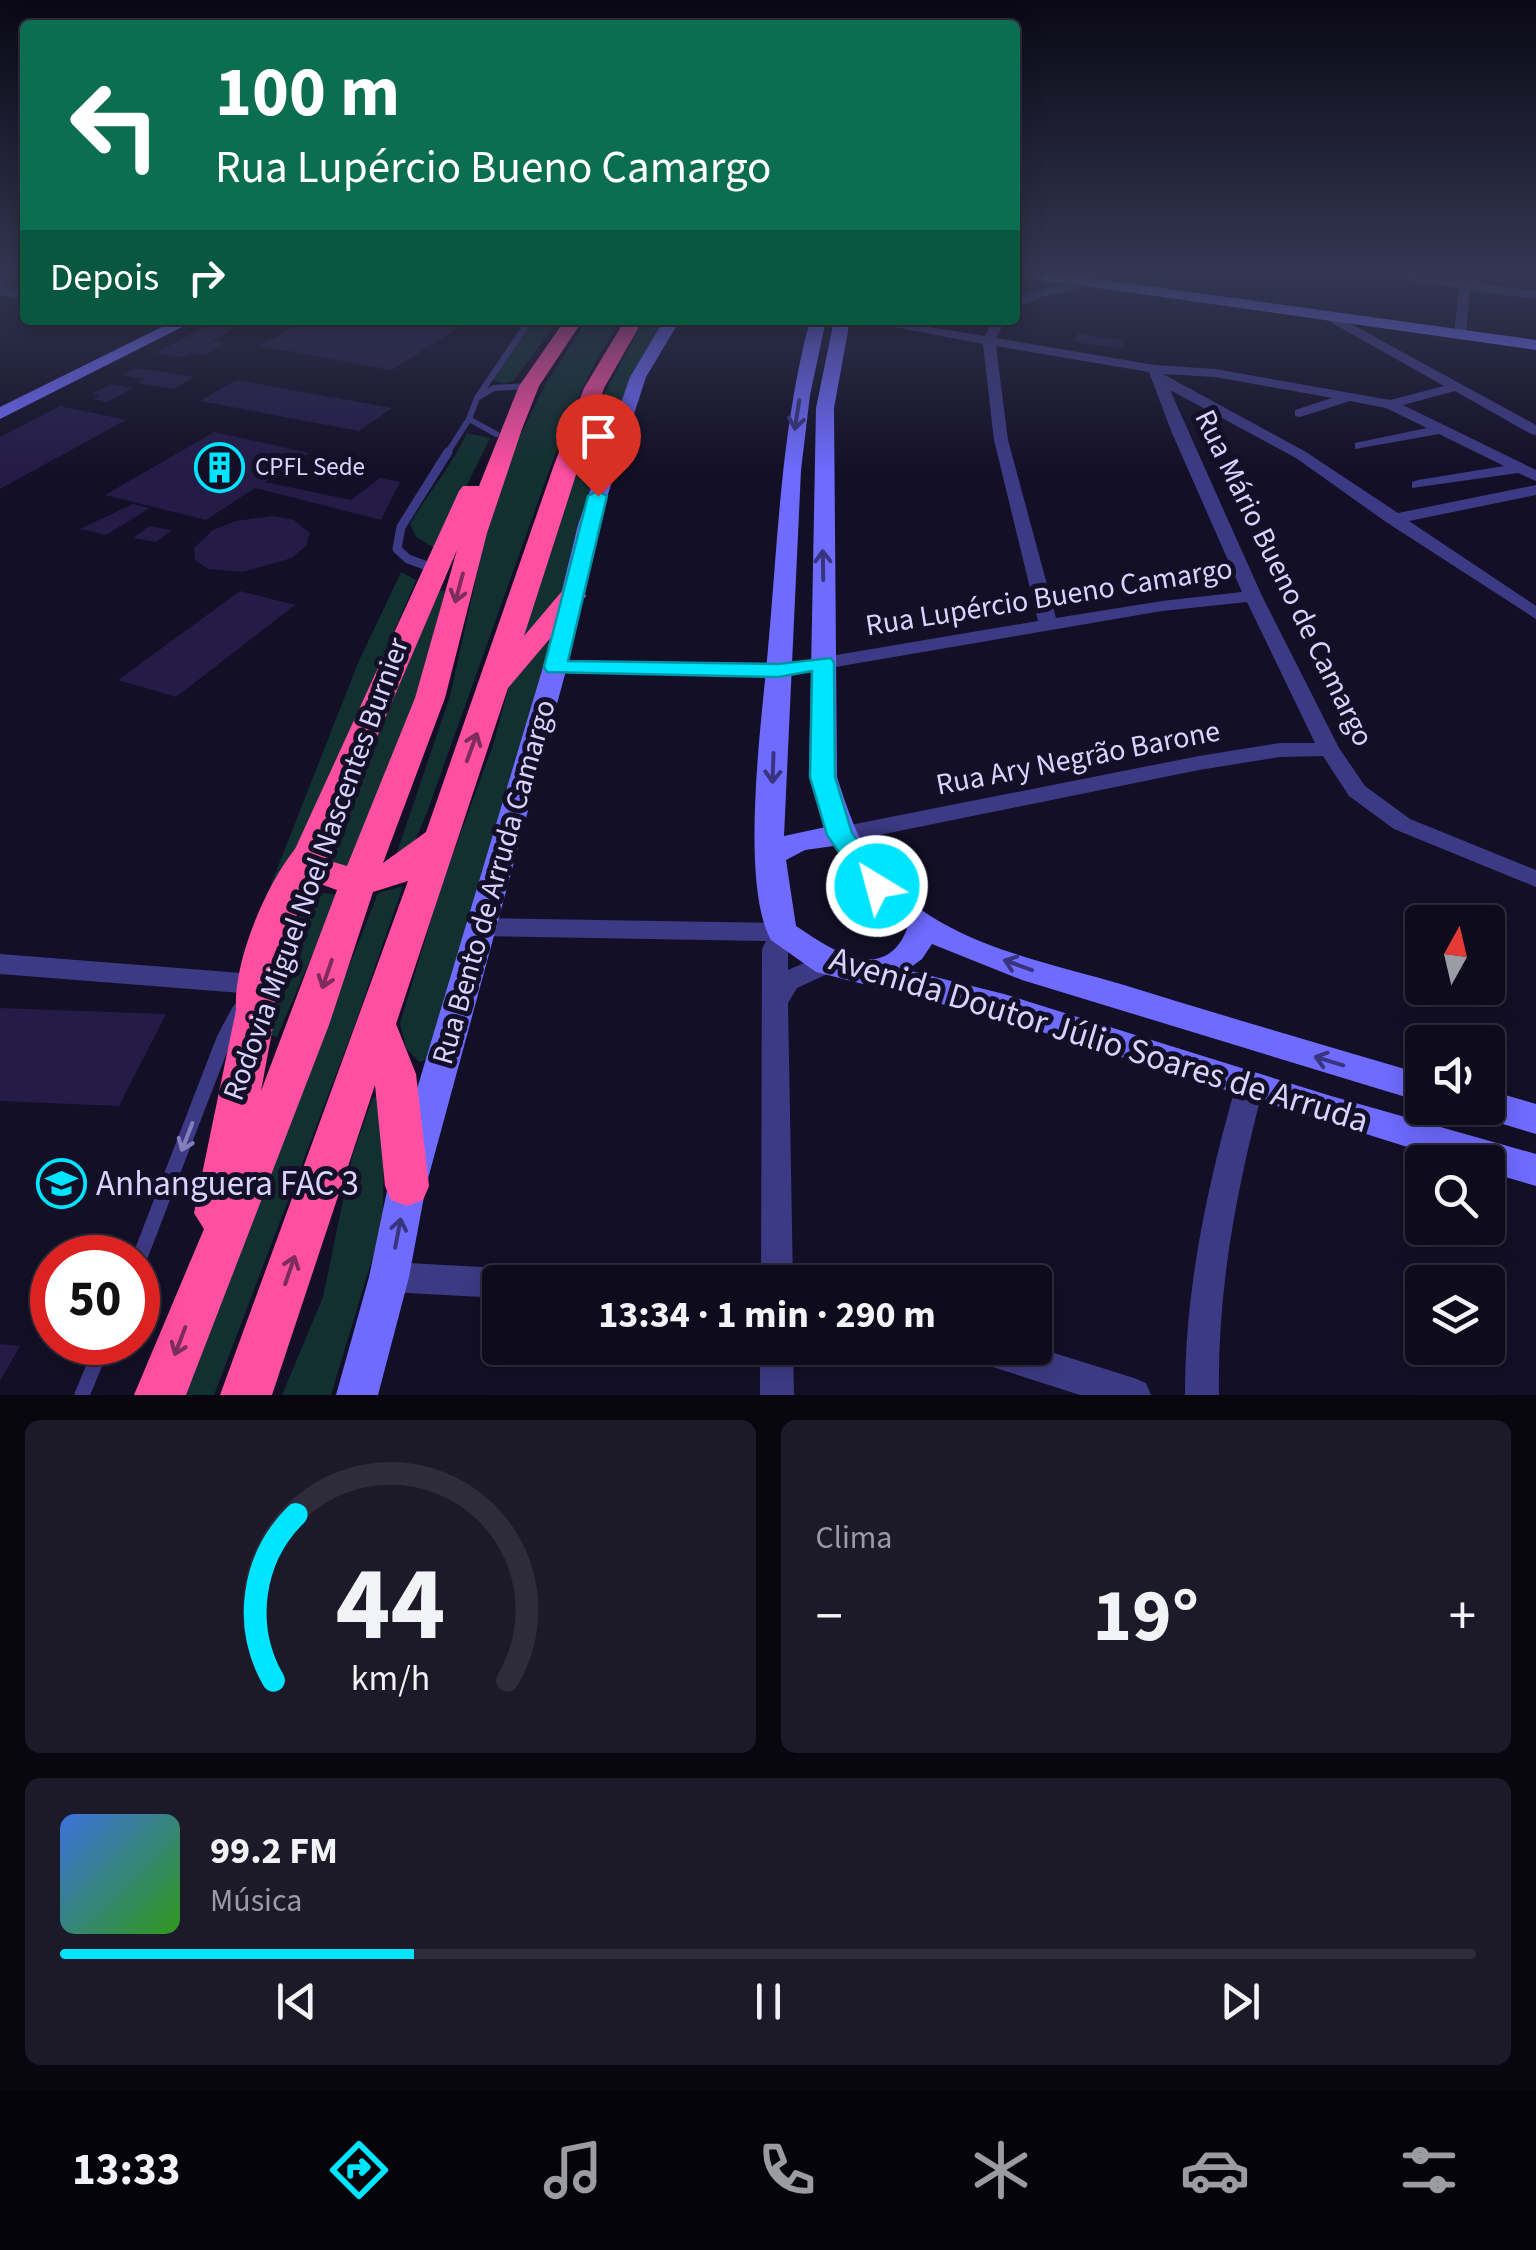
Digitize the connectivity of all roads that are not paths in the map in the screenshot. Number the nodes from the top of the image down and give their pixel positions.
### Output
1 (140, 341) edge
2 (516, 341) edge
3 (560, 341) edge
4 (622, 341) edge
5 (659, 341) edge
6 (814, 341) edge
7 (838, 341) edge
8 (989, 341) edge
9 (994, 341) edge
10 (1373, 341) edge
11 (1506, 341) edge
12 (1536, 345) edge
13 (1158, 374) junction
14 (529, 386) junction
15 (1455, 387) junction
16 (1349, 397) junction
17 (477, 398) junction
18 (1390, 404) junction
19 (1300, 413) dead end
20 (0, 414) edge
21 (469, 419) junction
22 (1442, 430) junction
23 (504, 431) junction
24 (1536, 431) edge
25 (1360, 446) dead end
26 (1528, 472) edge
27 (1418, 485) dead end
28 (1536, 490) edge
29 (1392, 518) junction
30 (433, 568) junction
31 (572, 596) junction
32 (1254, 596) junction
33 (1536, 614) edge
34 (1048, 625) junction
35 (823, 663) junction
36 (555, 667) junction
37 (778, 671) junction
38 (492, 691) junction
39 (1330, 749) junction
40 (439, 838) junction
41 (847, 847) junction
42 (310, 854) junction
43 (770, 855) junction
44 (1536, 879) edge
45 (358, 882) junction
46 (924, 924) junction
47 (484, 927) junction
48 (782, 932) junction
49 (827, 963) junction
50 (0, 964) edge
51 (869, 972) junction
52 (254, 984) junction
53 (777, 1000) junction
54 (375, 1022) junction
55 (1405, 1083) edge
56 (1250, 1085) junction
57 (1505, 1111) edge
58 (1536, 1119) edge
59 (1536, 1170) edge
60 (407, 1186) junction
61 (148, 1235) edge
62 (777, 1265) edge
63 (208, 1268) junction
64 (389, 1277) junction
65 (482, 1282) edge
66 (94, 1365) edge
67 (777, 1365) edge
68 (1038, 1365) edge
69 (82, 1395) edge
70 (160, 1395) edge
71 (246, 1395) edge
72 (356, 1395) edge
73 (777, 1395) edge
74 (1134, 1395) edge
75 (1202, 1395) edge

1 - 20 main road
2 - 17 lane
3 - 14 highway, Rodovia Miguel Noel Nascentes Burnier
4 - 38 highway
5 - 31 main road, Rua Bento de Arruda Camargo
6 -> 37 main road
35 -> 7 main road
8 - 34 street
9 - 13 street
10 - 15 street
11 - 12 main road
13 - 16 street
13 - 29 street
13 - 32 street, Rua Mário Bueno de Camargo
14 - 17 lane
14 - 23 highway, Rodovia Miguel Noel Nascentes Burnier
15 - 18 street
15 - 24 street
16 - 18 street
16 - 19 street
17 - 21 lane
18 - 22 street
21 - 23 lane
21 - 30 lane
22 - 25 street
22 - 26 street
23 - 30 highway
23 -> 45 highway, Rodovia Miguel Noel Nascentes Burnier
26 - 27 street
28 - 29 street
29 - 33 street
30 - 42 highway
31 - 36 main road, Rua Bento de Arruda Camargo
31 - 38 highway
32 - 34 street, Rua Lupércio Bueno Camargo
32 - 39 street, Rua Mário Bueno de Camargo
34 - 35 street, Rua Lupércio Bueno Camargo
35 - 37 street, Rua Lupércio Bueno Camargo
35 - 41 main road
36 - 37 street, Rua Lupércio Bueno Camargo
36 - 47 main road, Rua Bento de Arruda Camargo
37 -> 43 main road
40 -> 38 highway
39 - 41 street, Rua Ary Negrão Barone
39 - 44 street, Rua Mário Bueno de Camargo
40 - 45 highway
40 - 54 highway
41 - 43 main road
41 - 46 main road, Avenida Doutor Júlio Soares de Arruda
42 - 45 highway
42 - 52 highway
43 - 48 main road
45 -> 63 highway, Rodovia Miguel Noel Nascentes Burnier
46 - 51 main road
55 -> 46 main road, Avenida Doutor Júlio Soares de Arruda
47 - 48 street
47 - 60 main road, Rua Bento de Arruda Camargo
48 - 49 main road, Avenida Doutor Júlio Soares de Arruda
48 - 53 street
49 - 51 main road, Avenida Doutor Júlio Soares de Arruda
49 - 53 street
50 - 52 street
51 - 56 main road, Avenida Doutor Júlio Soares de Arruda
52 -> 61 lane
52 - 63 highway
53 - 62 street
54 - 60 highway
71 -> 54 highway
56 - 59 main road, Avenida Doutor Júlio Soares de Arruda
56 - 75 street
57 - 58 main road
64 -> 60 main road, Rua Bento de Arruda Camargo
63 -> 70 highway, Rodovia Miguel Noel Nascentes Burnier
64 - 65 street
64 - 72 main road, Rua Bento de Arruda Camargo
66 - 69 lane
67 - 73 street
68 - 74 street

